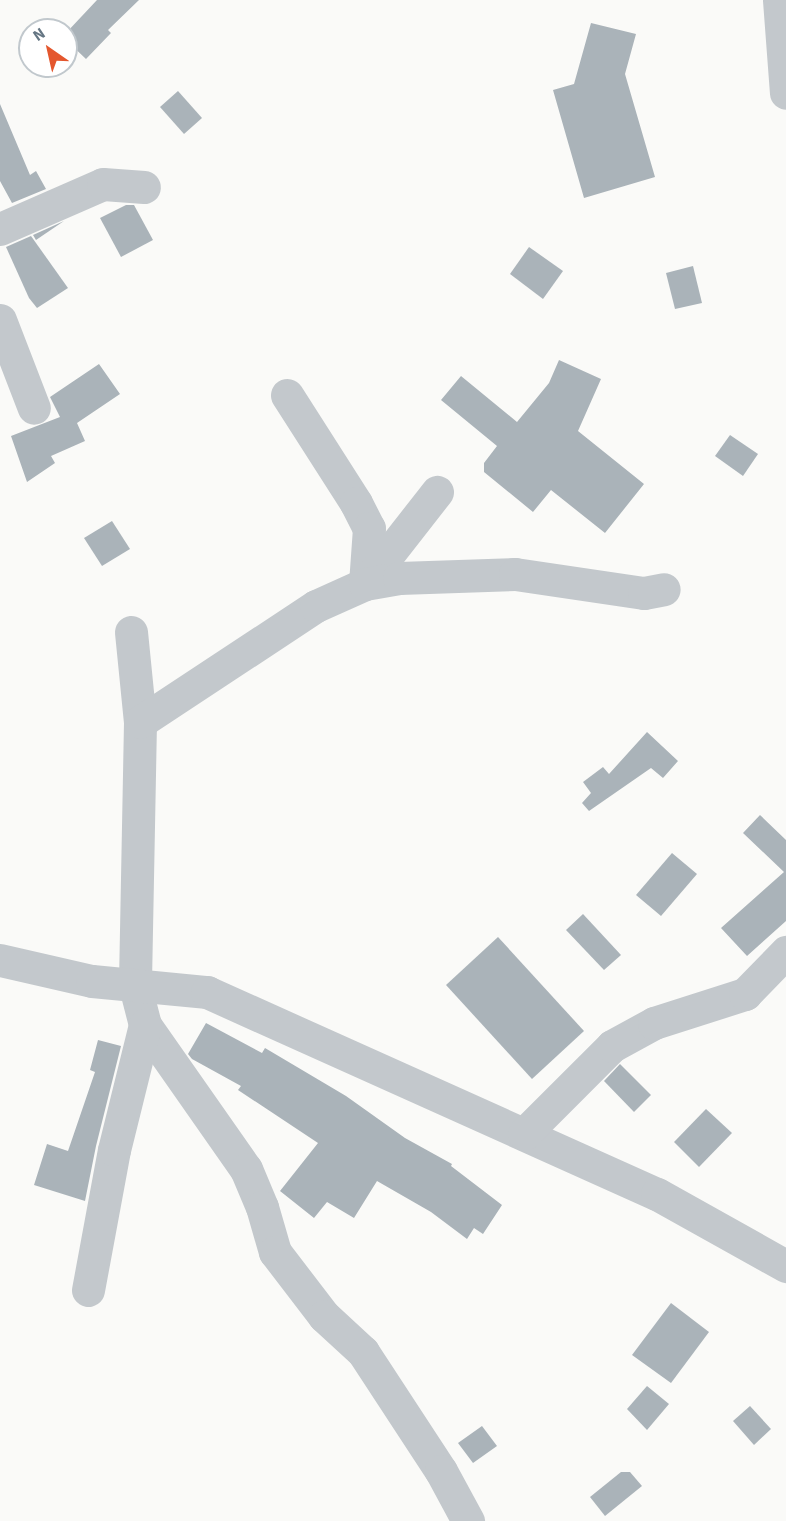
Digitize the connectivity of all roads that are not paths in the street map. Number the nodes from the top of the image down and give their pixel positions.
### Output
1 (778, 0) edge
2 (786, 93) edge
3 (144, 187) dead end
4 (0, 229) edge
5 (0, 320) edge
6 (286, 395) dead end
7 (34, 408) dead end
8 (437, 492) dead end
9 (365, 584) junction
10 (664, 589) dead end
11 (131, 632) dead end
12 (140, 722) junction
13 (786, 952) edge
14 (0, 960) edge
15 (135, 986) junction
16 (145, 1024) junction
17 (524, 1134) junction
18 (786, 1266) edge
19 (88, 1290) dead end
20 (468, 1521) edge

1 - 2 street
3 - 4 street
5 - 7 street
6 - 9 street
8 - 9 street
9 - 10 street
9 - 12 street
11 - 12 street
12 - 15 street
13 - 17 street
14 - 15 street
15 - 16 street
15 - 17 street
16 - 19 street
16 - 20 street
17 - 18 street

